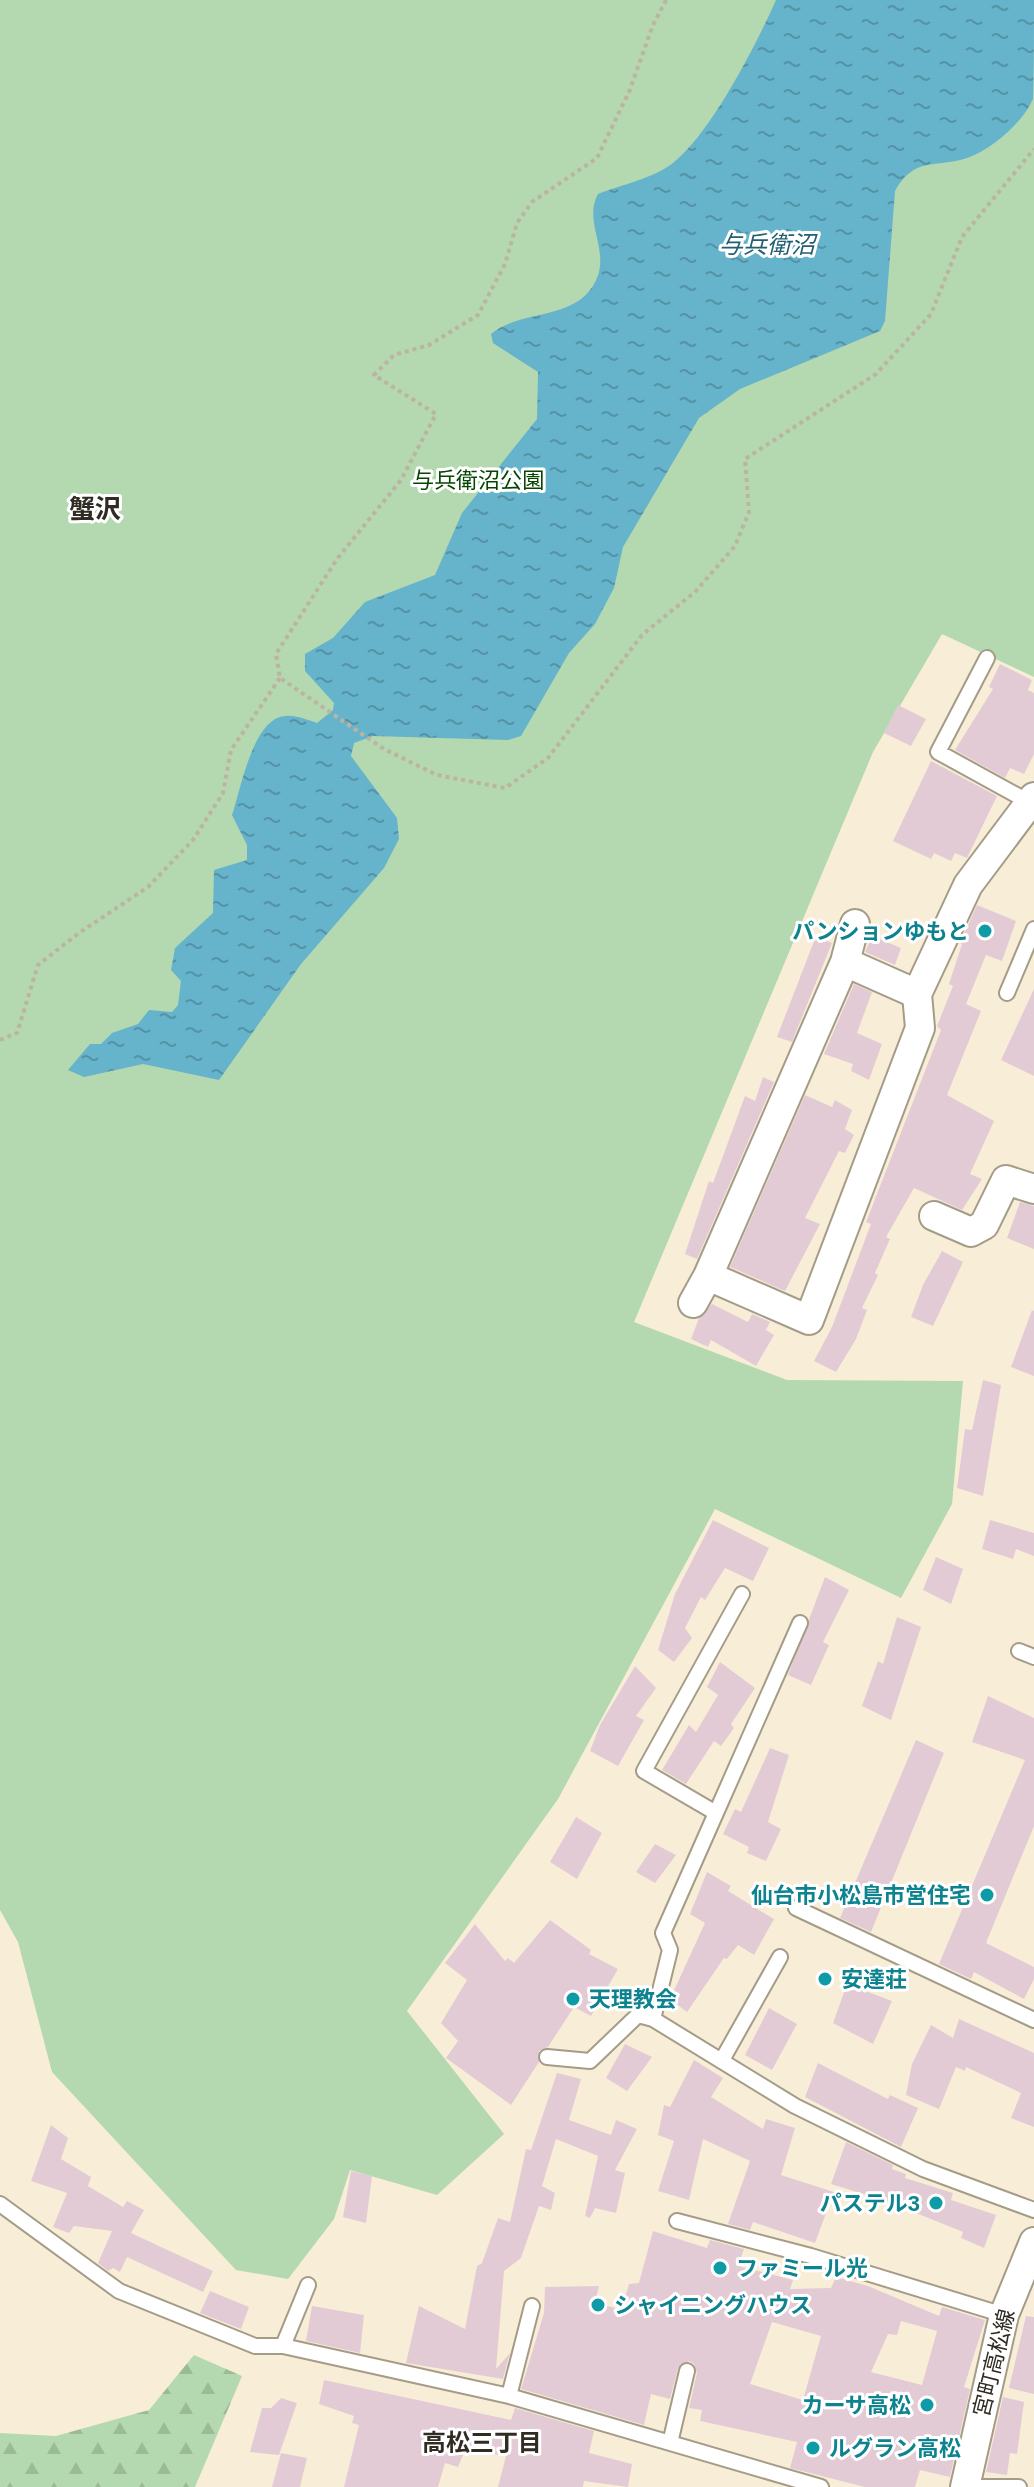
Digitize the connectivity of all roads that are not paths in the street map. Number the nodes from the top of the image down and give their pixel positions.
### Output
1 (987, 658) dead end
2 (1032, 800) edge
3 (855, 924) dead end
4 (1034, 929) edge
5 (845, 962) junction
6 (1007, 993) dead end
7 (917, 994) junction
8 (1034, 1189) edge
9 (934, 1216) dead end
10 (708, 1276) junction
11 (693, 1303) dead end
12 (742, 1594) dead end
13 (800, 1623) dead end
14 (1019, 1651) dead end
15 (1034, 1657) edge
16 (716, 1813) junction
17 (796, 1908) dead end
18 (780, 1957) dead end
19 (653, 2019) junction
20 (1034, 2020) edge
21 (547, 2057) dead end
22 (722, 2060) junction
23 (0, 2204) edge
24 (1034, 2210) edge
25 (677, 2221) dead end
26 (1034, 2242) edge
27 (308, 2285) dead end
28 (532, 2306) dead end
29 (1004, 2315) junction
30 (283, 2346) junction
31 (687, 2371) dead end
32 (509, 2396) junction
33 (670, 2443) junction
34 (821, 2487) edge
35 (964, 2487) edge
36 (1019, 2487) edge

1 - 2 lane
2 - 7 street
3 - 5 street
4 - 6 lane
5 - 7 street
5 - 10 street
7 - 10 street
8 - 9 street
10 - 11 street
12 - 16 lane
13 - 16 lane
14 - 15 lane
16 - 19 lane
17 - 20 lane
18 - 22 lane
19 - 21 lane
19 - 22 lane
22 - 24 lane
23 - 30 lane
25 - 29 lane
26 - 29 street, 宮町高松線
27 - 30 lane
28 - 32 lane
29 - 35 street, 宮町高松線
30 - 32 lane
31 - 33 lane
32 - 33 lane
33 - 34 lane
35 - 36 lane

